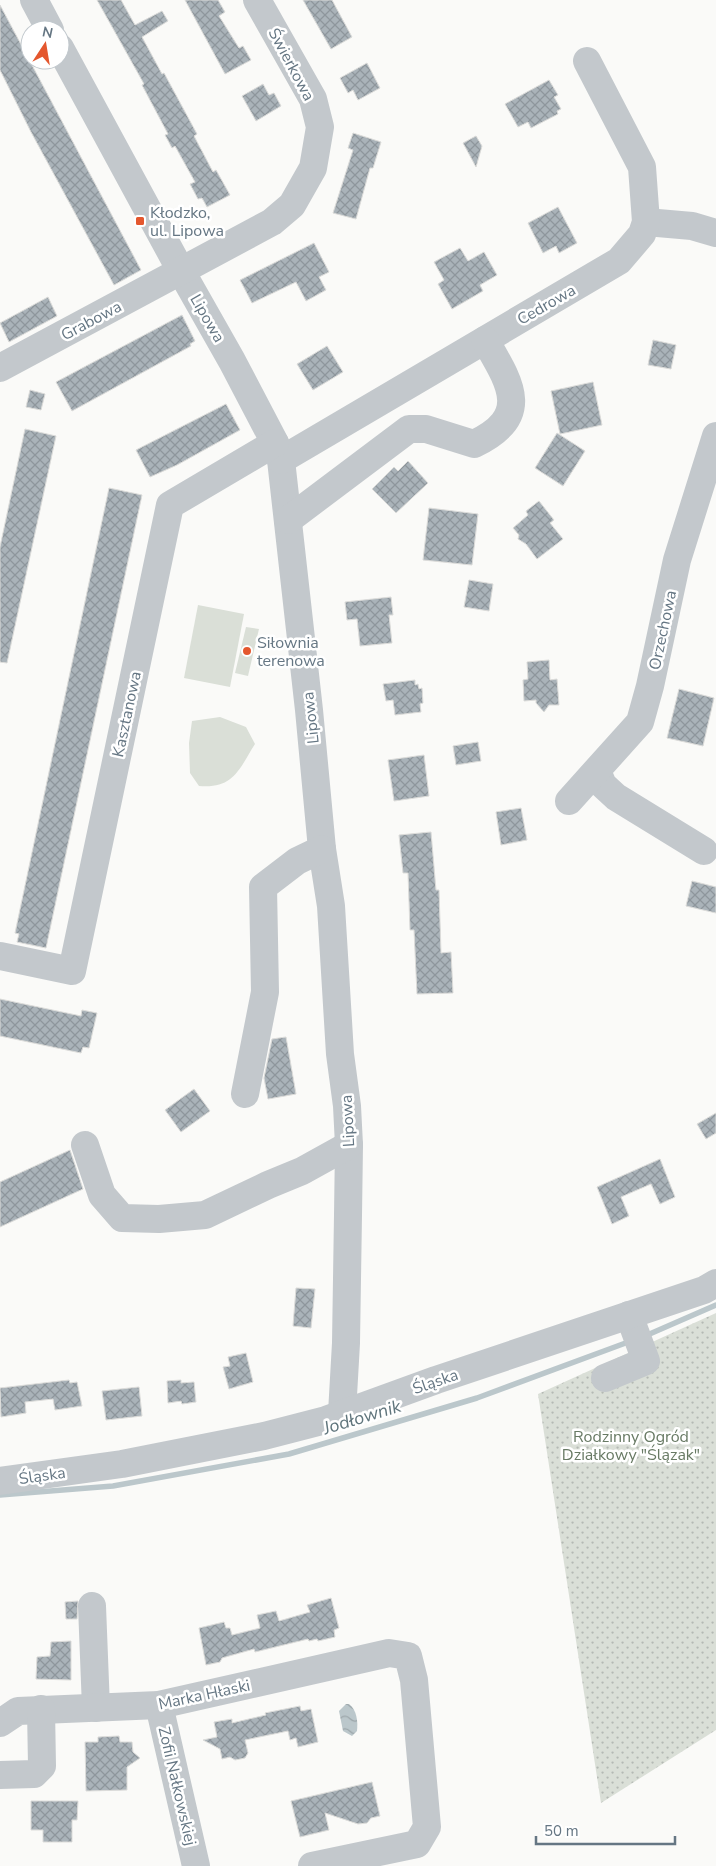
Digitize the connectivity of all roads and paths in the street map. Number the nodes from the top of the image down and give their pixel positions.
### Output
1 (34, 0) edge
2 (257, 0) edge
3 (45, 20) edge
4 (587, 61) dead end
5 (70, 66) edge
6 (716, 212) edge
7 (646, 222) junction
8 (704, 229) edge
9 (181, 271) junction
10 (485, 340) junction
11 (0, 368) edge
12 (716, 436) edge
13 (278, 452) junction
14 (288, 520) junction
15 (597, 770) junction
16 (569, 801) dead end
17 (322, 849) junction
18 (704, 852) dead end
19 (0, 956) edge
20 (245, 1094) dead end
21 (85, 1145) dead end
22 (349, 1145) junction
23 (716, 1283) edge
24 (636, 1333) junction
25 (605, 1378) dead end
26 (342, 1414) junction
27 (0, 1481) edge
28 (92, 1606) dead end
29 (159, 1705) junction
30 (96, 1708) junction
31 (41, 1709) junction
32 (0, 1723) edge
33 (0, 1775) edge
34 (196, 1866) edge
35 (312, 1866) edge

1 - 3 street
2 - 9 street, Świerkowa
4 - 7 street
5 - 9 street, Lipowa
6 - 8 street
7 - 8 street
7 - 10 street, Cedrowa
9 - 11 street, Grabowa
9 - 13 street, Lipowa
10 - 13 street, Cedrowa
10 - 14 street
12 - 15 street, Orzechowa
13 - 14 street, Lipowa
13 - 19 street, Kasztanowa
14 - 17 street, Lipowa
15 - 16 street, Orzechowa
15 - 18 street
17 - 20 street
17 - 22 street, Lipowa
21 - 22 street
22 - 26 street, Lipowa
23 - 24 street, Śląska
24 - 25 street
24 - 26 street, Śląska
26 - 27 street, Śląska
28 - 30 street
29 - 30 street, Marka Hłaski
29 - 34 street, Zofii Nałkowskiej
29 - 35 street, Marka Hłaski
30 - 31 street, Marka Hłaski
31 - 32 street, Marka Hłaski
31 - 33 street

